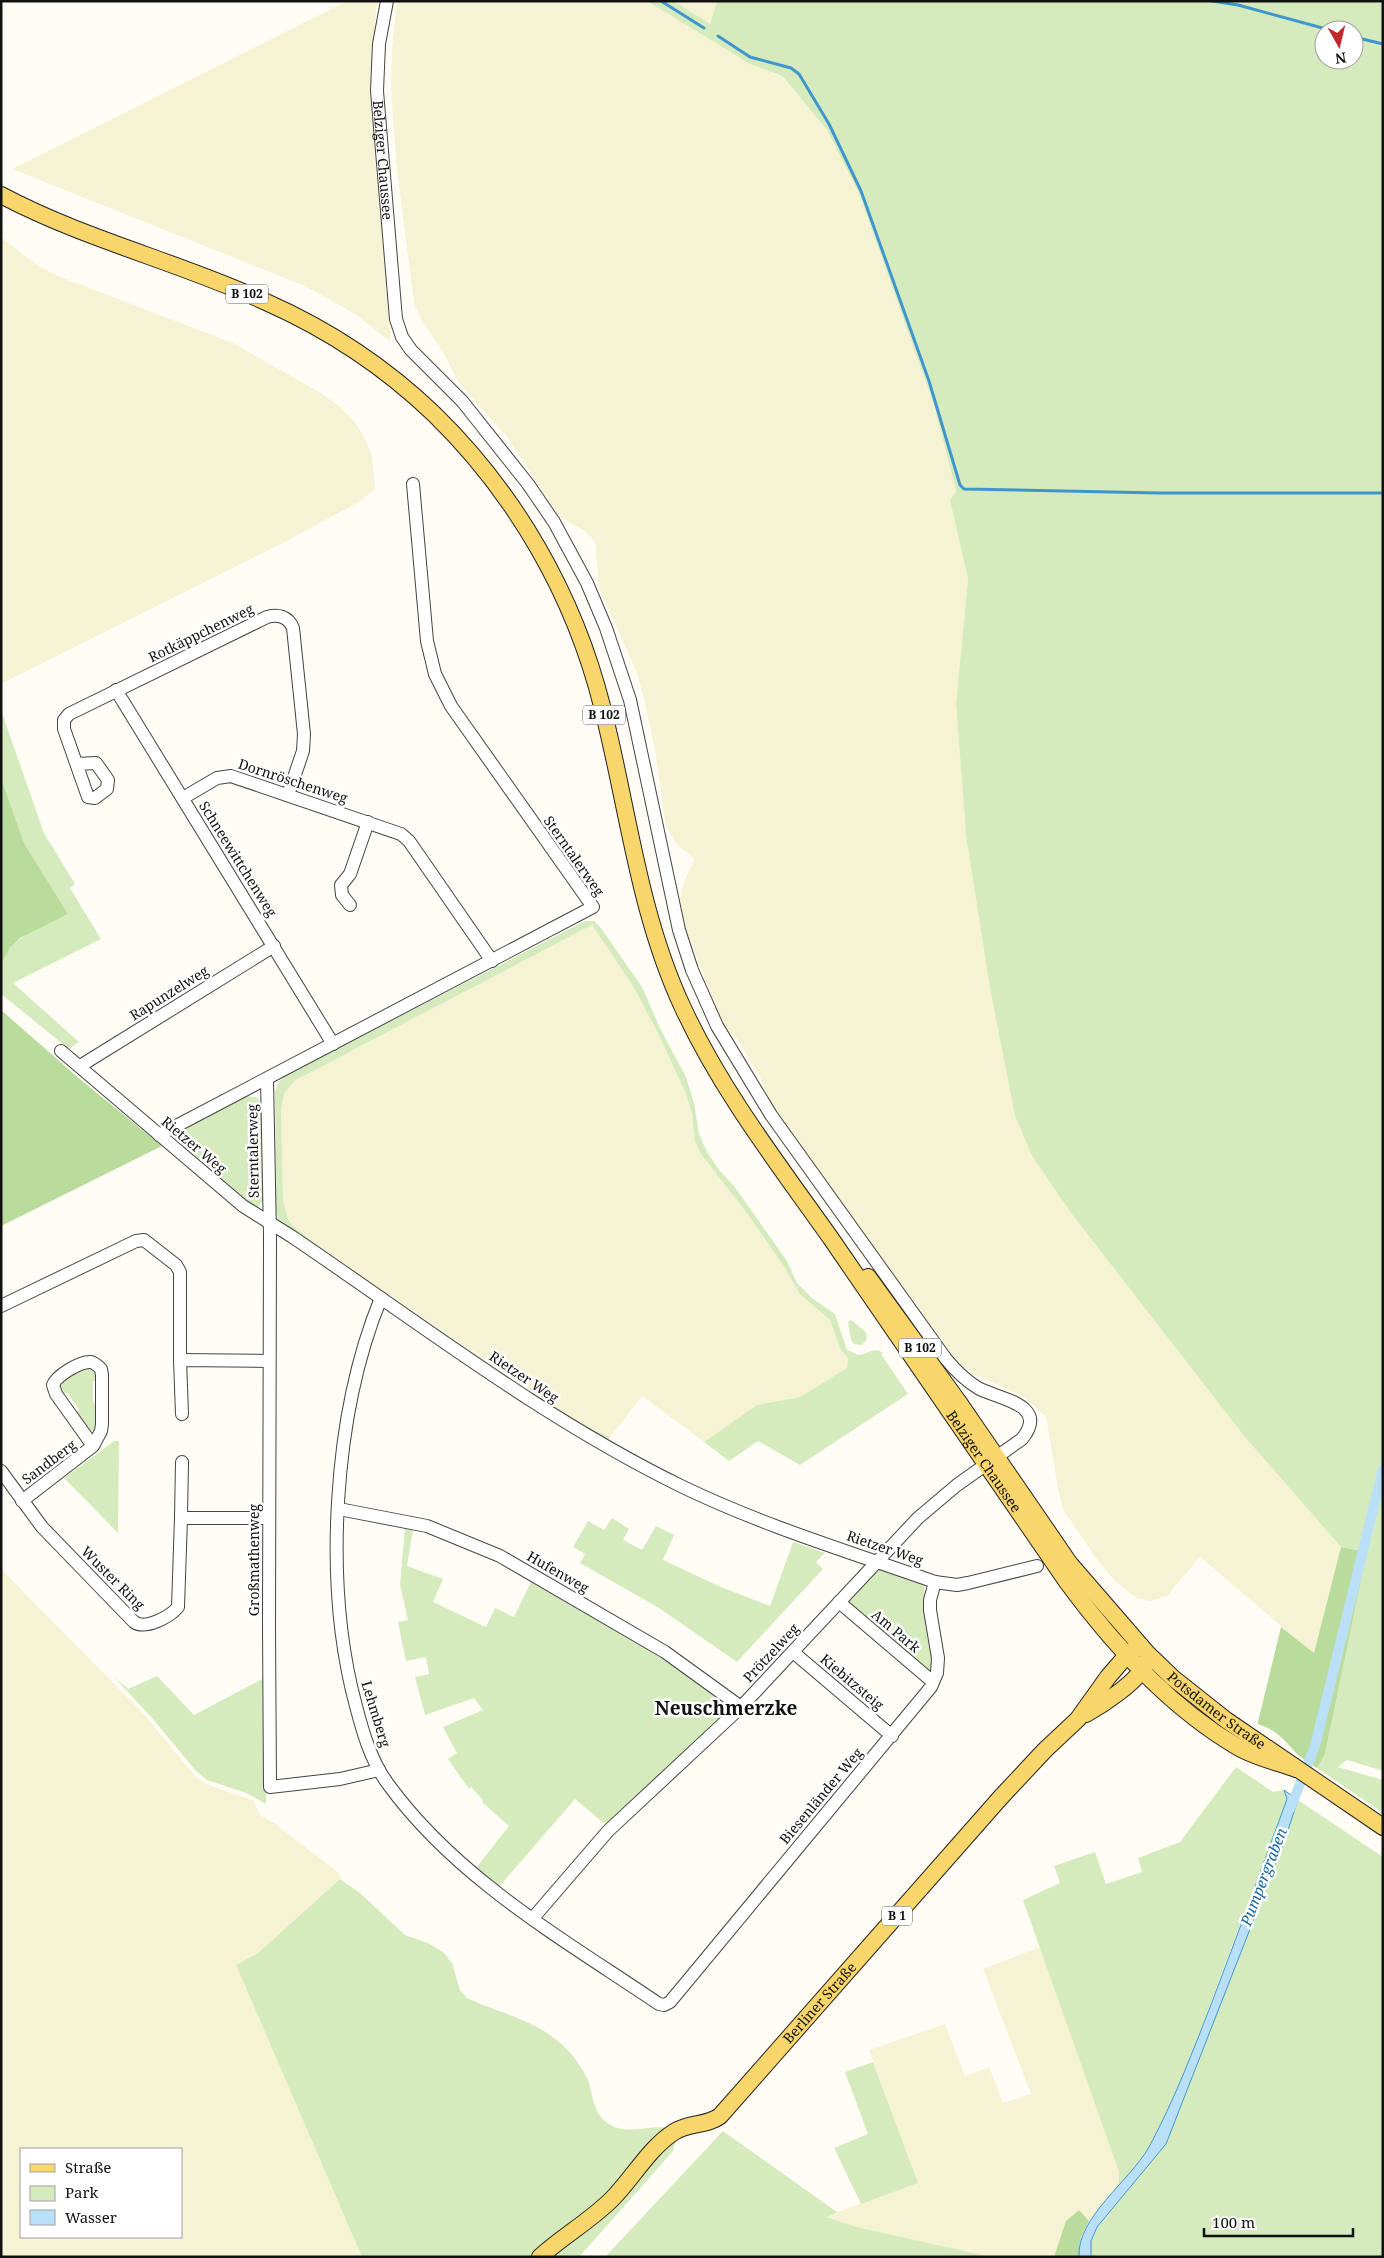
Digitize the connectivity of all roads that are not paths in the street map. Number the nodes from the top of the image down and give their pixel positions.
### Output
1 (387, 1) edge
2 (1, 195) edge
3 (413, 484) dead end
4 (116, 690) junction
5 (77, 764) dead end
6 (288, 795) junction
7 (183, 798) junction
8 (368, 822) junction
9 (350, 905) dead end
10 (274, 946) junction
11 (492, 961) junction
12 (334, 1044) junction
13 (61, 1050) dead end
14 (80, 1066) junction
15 (267, 1079) junction
16 (159, 1135) junction
17 (268, 1223) junction
18 (381, 1298) junction
19 (1, 1306) edge
20 (180, 1360) junction
21 (269, 1361) junction
22 (182, 1414) dead end
23 (93, 1446) junction
24 (991, 1461) junction
25 (182, 1462) dead end
26 (1, 1471) edge
27 (22, 1501) junction
28 (339, 1509) junction
29 (181, 1518) junction
30 (269, 1518) junction
31 (878, 1562) junction
32 (1037, 1566) dead end
33 (934, 1582) junction
34 (838, 1602) junction
35 (1144, 1649) junction
36 (793, 1652) junction
37 (1127, 1656) junction
38 (1142, 1671) junction
39 (934, 1682) junction
40 (741, 1707) junction
41 (1078, 1719) junction
42 (892, 1736) junction
43 (1296, 1769) junction
44 (379, 1770) junction
45 (1383, 1827) edge
46 (533, 1918) junction
47 (664, 2005) joint
48 (540, 2257) edge

1 - 24 street, Belziger Chaussee
2 - 24 main road, Belziger Chaussee / B 102
3 - 11 street, Sterntalerweg
4 - 5 street, Rotkäppchenweg
4 - 6 street, Rotkäppchenweg
4 - 7 street, Schneewittchenweg
6 - 7 street, Dornröschenweg
6 - 8 street, Dornröschenweg
7 - 10 street, Schneewittchenweg
8 - 9 street
8 - 11 street, Dornröschenweg
10 - 12 street, Schneewittchenweg
10 - 14 street, Rapunzelweg
11 - 12 street, Sterntalerweg
12 - 15 street, Sterntalerweg
13 - 14 street, Rietzer Weg
14 - 16 street, Rietzer Weg
15 - 16 street, Sterntalerweg
15 - 17 street, Sterntalerweg
16 - 17 street, Rietzer Weg
17 - 18 street, Rietzer Weg
17 - 21 street, Großmathenweg
18 - 28 street, Lehmberg
18 - 31 street, Rietzer Weg
19 - 20 street
20 - 21 street
20 - 22 street
21 - 30 street, Großmathenweg
23 - 23 street, Sandberg
23 - 27 street, Sandberg
24 - 31 street, Prötzelweg
24 - 35 main road, Belziger Chaussee / B 102
24 - 37 main road, Belziger Chaussee / B 102
25 - 29 street, Wuster Ring
26 - 27 street, Wuster Ring
27 - 29 street, Wuster Ring
28 - 40 street, Hufenweg
28 - 44 street, Lehmberg
29 - 30 street
30 - 44 street, Großmathenweg
31 - 33 street, Rietzer Weg
31 - 34 street, Prötzelweg
32 - 33 street, Rietzer Weg
33 - 39 street, Biesenländer Weg
34 - 36 street, Prötzelweg
34 - 39 street, Am Park
35 - 37 main road, Berliner Straße / B 1
35 - 38 main road
35 - 43 main road, Potsdamer Straße
36 - 40 street, Prötzelweg
36 - 42 street, Kiebitzsteig
37 - 38 main road, Belziger Chaussee / B 102
37 - 41 main road, Berliner Straße / B 1
38 - 41 main road, Berliner Straße / B 1
38 - 43 main road, Potsdamer Straße
39 - 42 street, Biesenländer Weg
40 - 46 street, Prötzelweg
41 - 48 main road, Berliner Straße / B 1
42 - 47 street, Biesenländer Weg
43 - 45 main road, Potsdamer Straße
44 - 46 street, Lehmberg
46 - 47 street, Lehmberg

